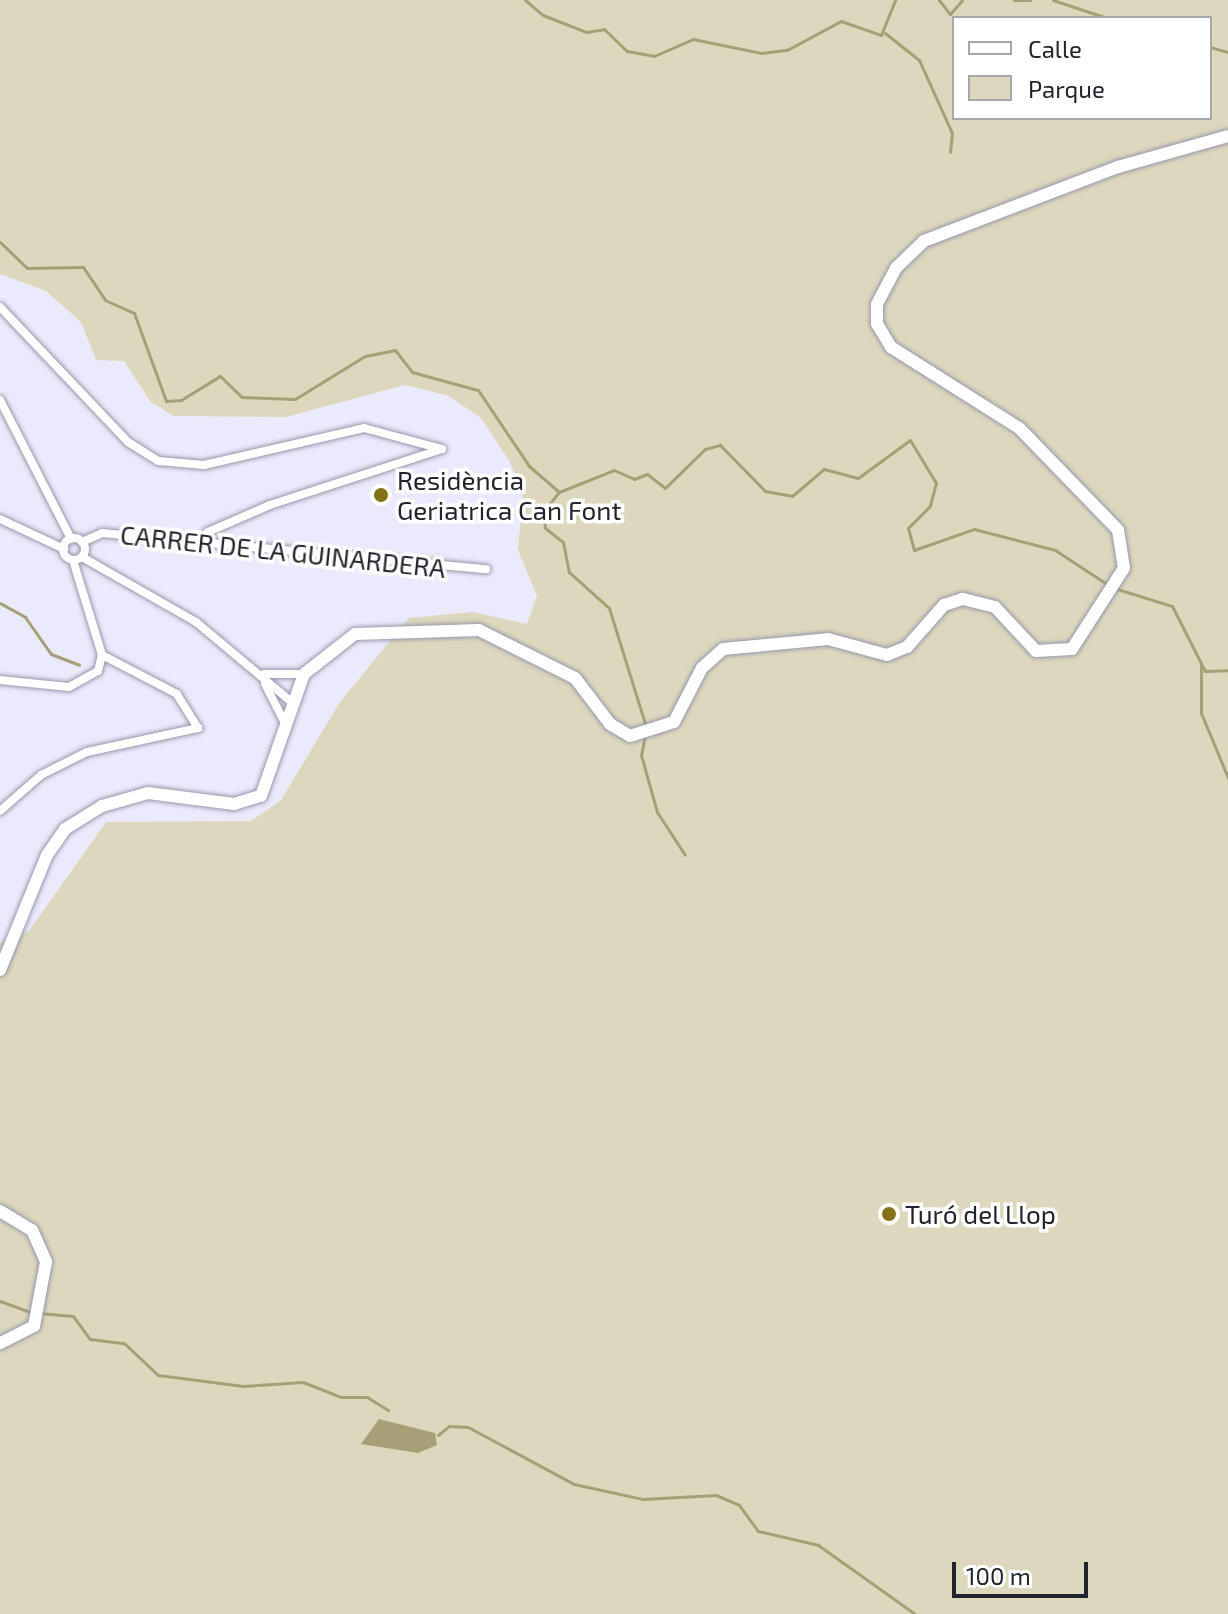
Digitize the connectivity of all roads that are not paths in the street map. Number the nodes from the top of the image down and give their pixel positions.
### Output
1 (1228, 136) edge
2 (0, 307) edge
3 (0, 400) edge
4 (0, 519) edge
5 (71, 539) junction
6 (82, 542) junction
7 (199, 543) junction
8 (64, 549) junction
9 (77, 558) junction
10 (486, 569) dead end
11 (102, 655) junction
12 (256, 670) junction
13 (304, 674) junction
14 (0, 680) edge
15 (293, 703) junction
16 (287, 727) junction
17 (0, 811) edge
18 (0, 970) edge
19 (0, 1211) edge
20 (0, 1343) edge

1 - 13 street
2 - 7 street
3 - 5 street
4 - 8 street
5 - 6 street
5 - 8 street
6 - 7 street, CARRER DE LA GUINARDERA
6 - 9 street
7 - 10 street, CARRER DE LA GUINARDERA
8 - 9 street
9 - 11 street
9 - 12 street
11 - 14 street
11 - 17 street
12 - 13 street
12 - 15 street
12 - 16 street
13 - 15 street
15 - 16 street
16 - 18 street
19 - 20 street

